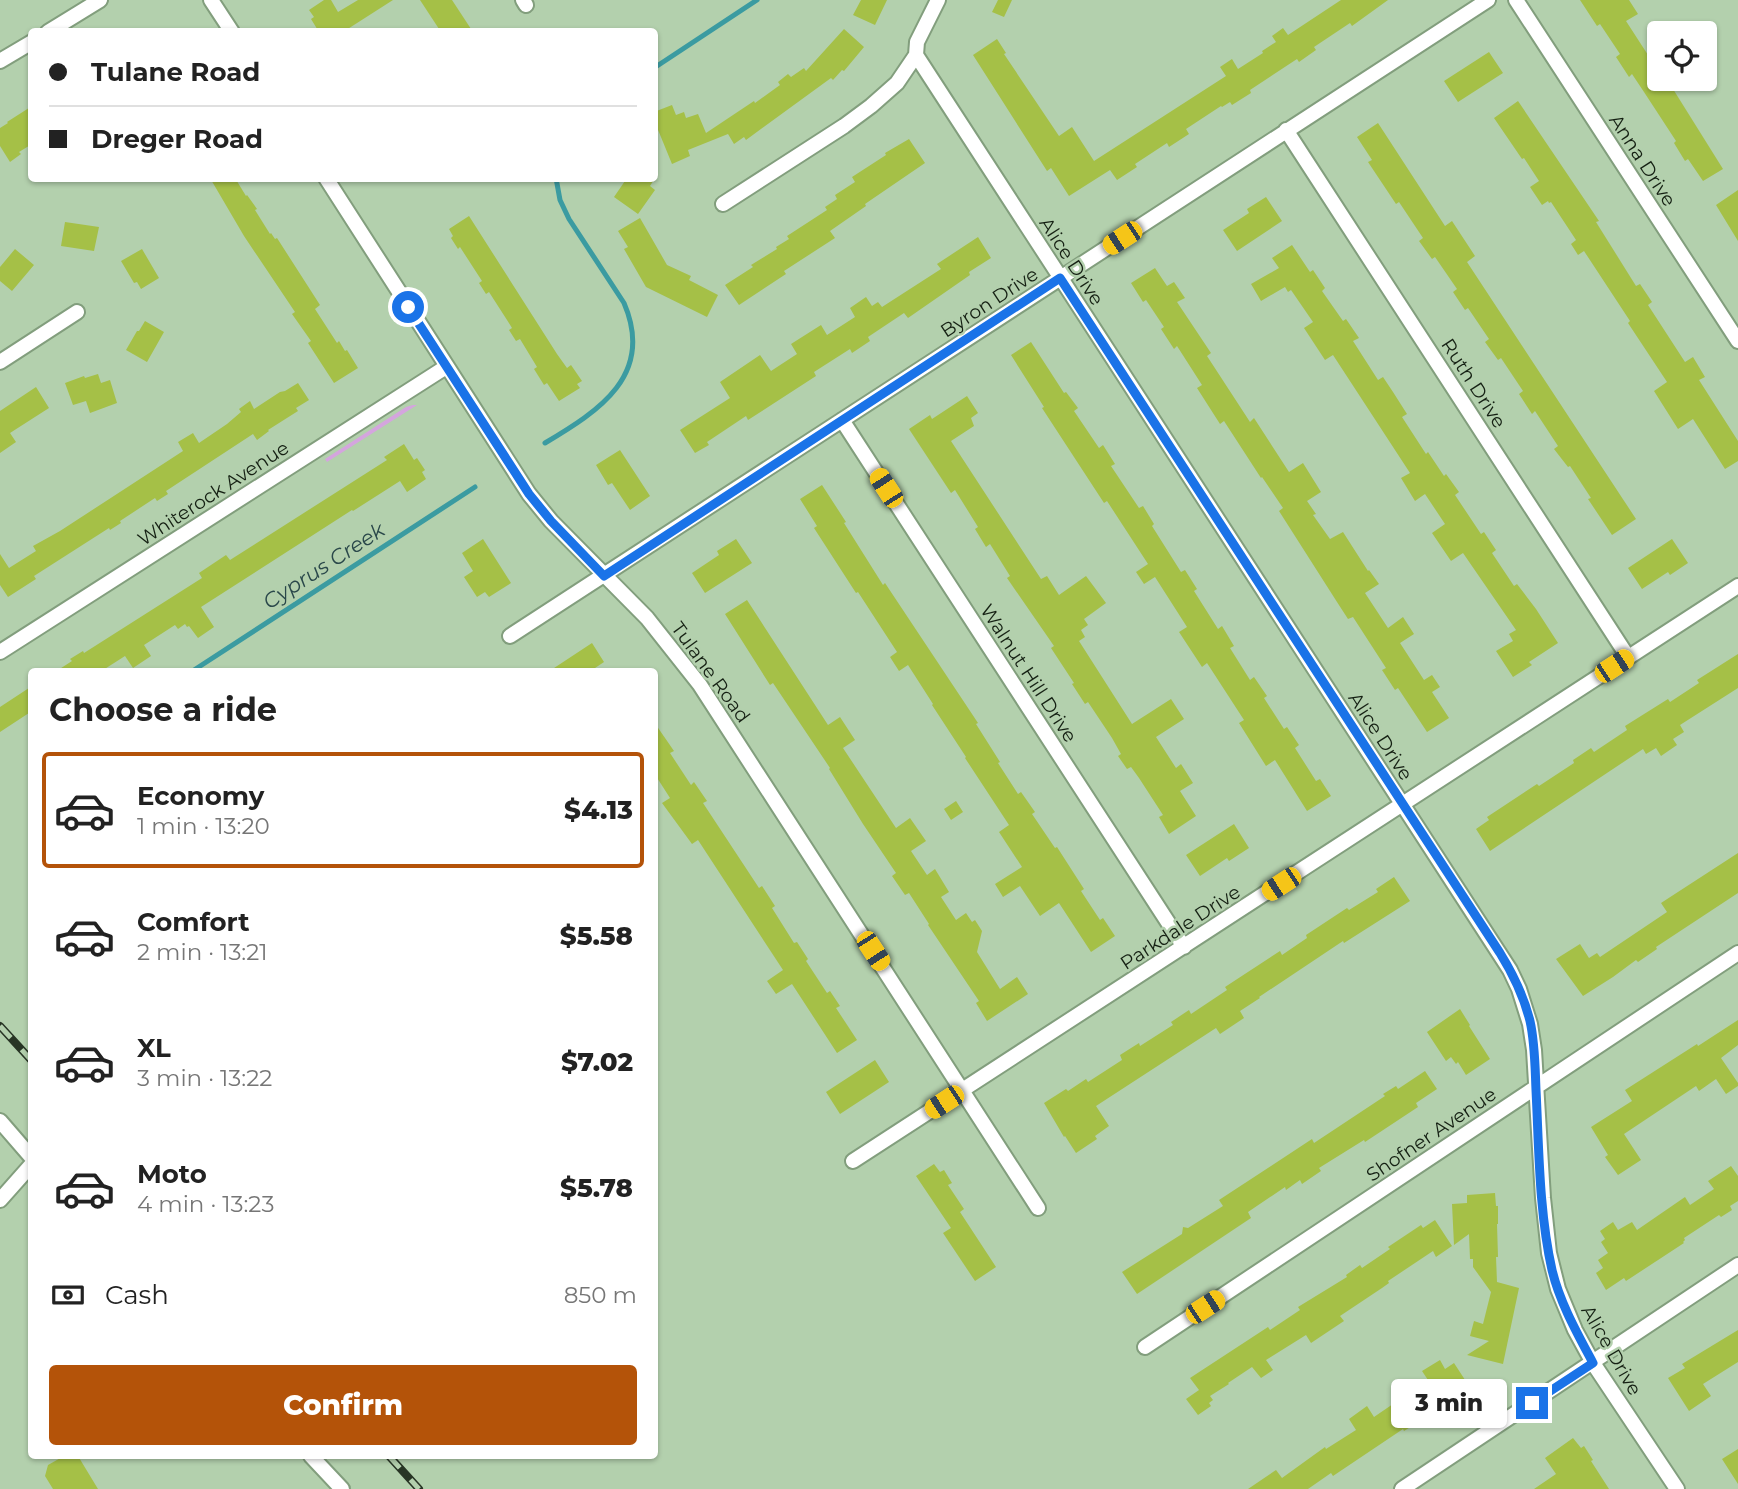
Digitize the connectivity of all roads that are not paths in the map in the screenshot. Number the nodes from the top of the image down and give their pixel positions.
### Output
1 (100, 0) edge
2 (211, 0) edge
3 (938, 0) edge
4 (1488, 0) edge
5 (1516, 0) edge
6 (54, 28) edge
7 (229, 28) edge
8 (28, 44) edge
9 (916, 55) junction
10 (0, 61) edge
11 (1286, 131) junction
12 (329, 182) edge
13 (723, 204) dead end
14 (1060, 278) junction
15 (77, 312) dead end
16 (1738, 341) edge
17 (0, 362) edge
18 (446, 367) junction
19 (842, 420) junction
20 (604, 576) junction
21 (1738, 586) edge
22 (510, 636) dead end
23 (0, 652) edge
24 (1628, 657) junction
25 (1402, 804) junction
26 (1184, 947) junction
27 (1738, 953) edge
28 (1536, 1087) junction
29 (963, 1090) junction
30 (0, 1121) edge
31 (28, 1153) edge
32 (853, 1161) dead end
33 (28, 1168) edge
34 (0, 1200) edge
35 (1038, 1208) dead end
36 (1738, 1265) edge
37 (1145, 1347) dead end
38 (1593, 1363) junction
39 (314, 1459) edge
40 (342, 1489) edge
41 (1402, 1489) edge
42 (1677, 1489) edge

1 - 6 street
2 - 7 street
3 - 9 street
4 - 11 street, Byron Drive
5 - 16 street, Anna Drive
8 - 10 street
9 - 13 street
9 - 14 street, Alice Drive
11 - 14 street, Byron Drive
11 - 24 street, Ruth Drive
12 - 18 street, Tulane Road
14 - 19 street, Byron Drive
14 - 25 street, Alice Drive
15 - 17 street
18 - 20 street, Tulane Road
18 - 23 street, Whiterock Avenue
19 - 20 street, Byron Drive
19 - 26 street, Walnut Hill Drive
20 - 22 street, Byron Drive
20 - 29 street, Tulane Road
21 - 24 street, Parkdale Drive
24 - 25 street, Parkdale Drive
25 - 26 street, Parkdale Drive
25 - 28 street, Alice Drive
26 - 29 street, Parkdale Drive
27 - 28 street, Shofner Avenue
28 - 37 street, Shofner Avenue
28 - 38 street, Alice Drive
29 - 32 street, Parkdale Drive
29 - 35 street, Tulane Road
30 - 31 street
33 - 34 street
36 - 38 street
38 - 41 street
38 - 42 street, Alice Drive
39 - 40 street

